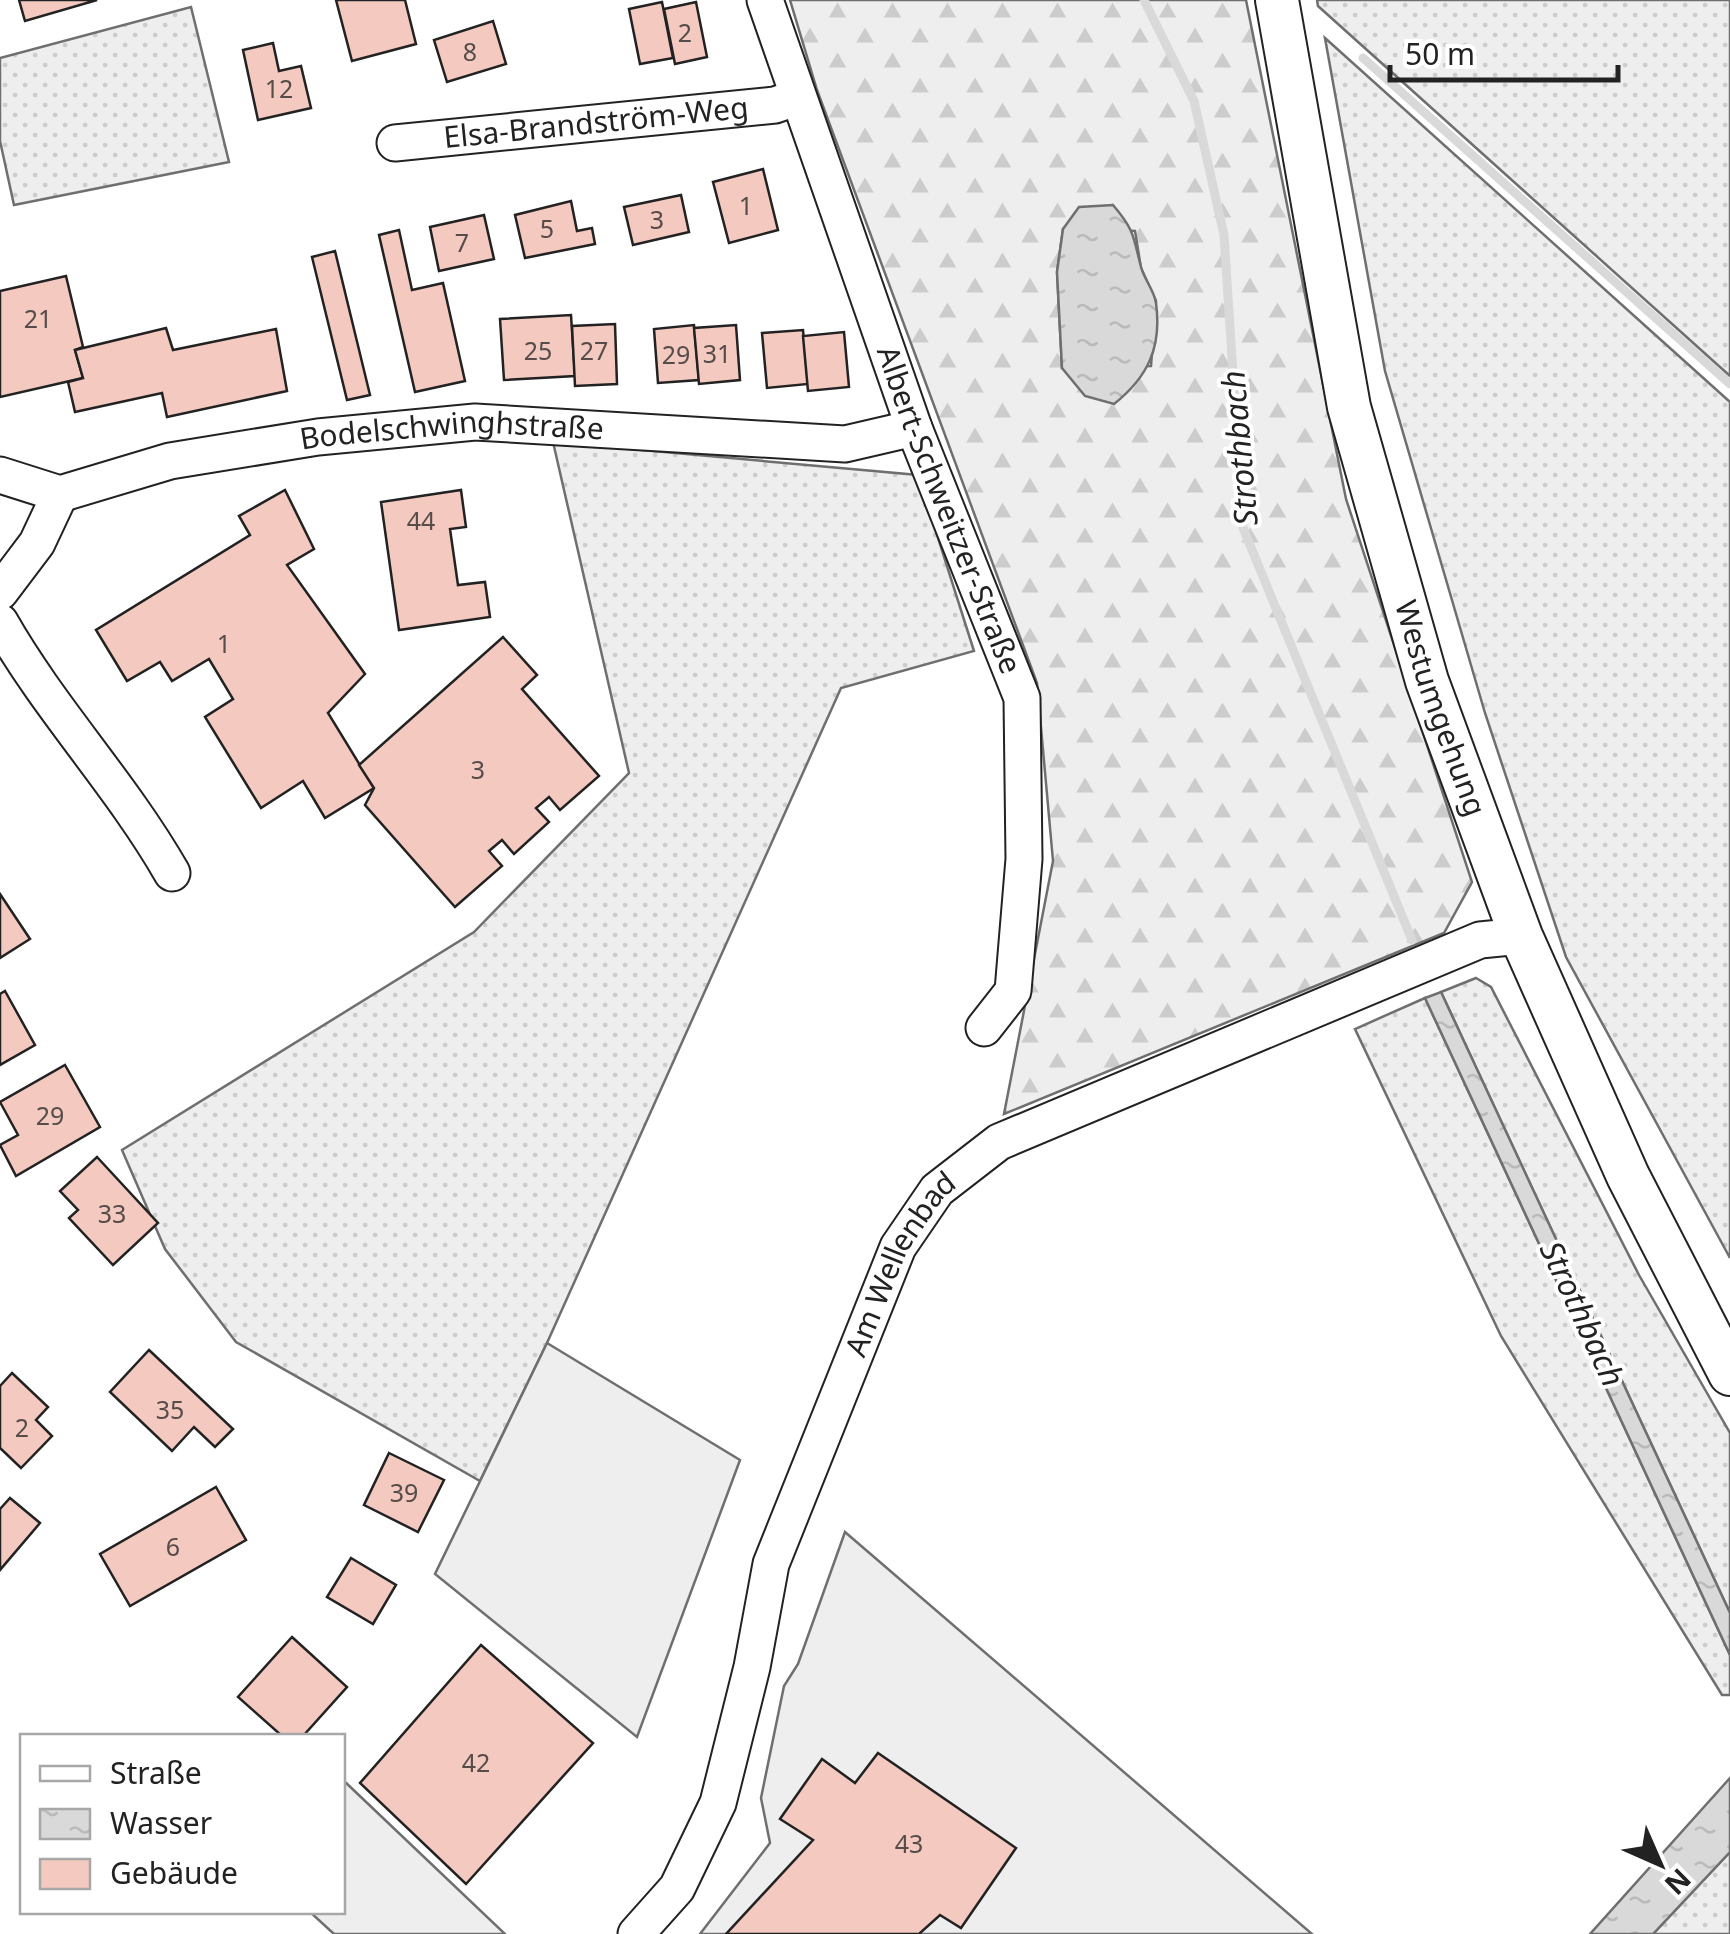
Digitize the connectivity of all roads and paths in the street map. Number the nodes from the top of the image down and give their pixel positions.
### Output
1 (765, 0) edge
2 (1278, 0) edge
3 (798, 97) junction
4 (395, 143) dead end
5 (914, 428) junction
6 (0, 476) edge
7 (60, 494) junction
8 (0, 592) edge
9 (0, 622) edge
10 (172, 872) dead end
11 (1520, 936) junction
12 (984, 1028) dead end
13 (1730, 1374) edge
14 (636, 1934) edge

1 - 3 street, Albert-Schweitzer-Straße
2 - 11 main road, Westumgehung
3 - 4 street, Elsa-Brandström-Weg
3 - 5 street, Albert-Schweitzer-Straße
5 - 7 street, Bodelschwinghstraße
5 - 12 street, Albert-Schweitzer-Straße
6 - 7 street
7 - 8 street
9 - 10 street
11 - 13 main road, Westumgehung
11 - 14 street, Am Wellenbad

